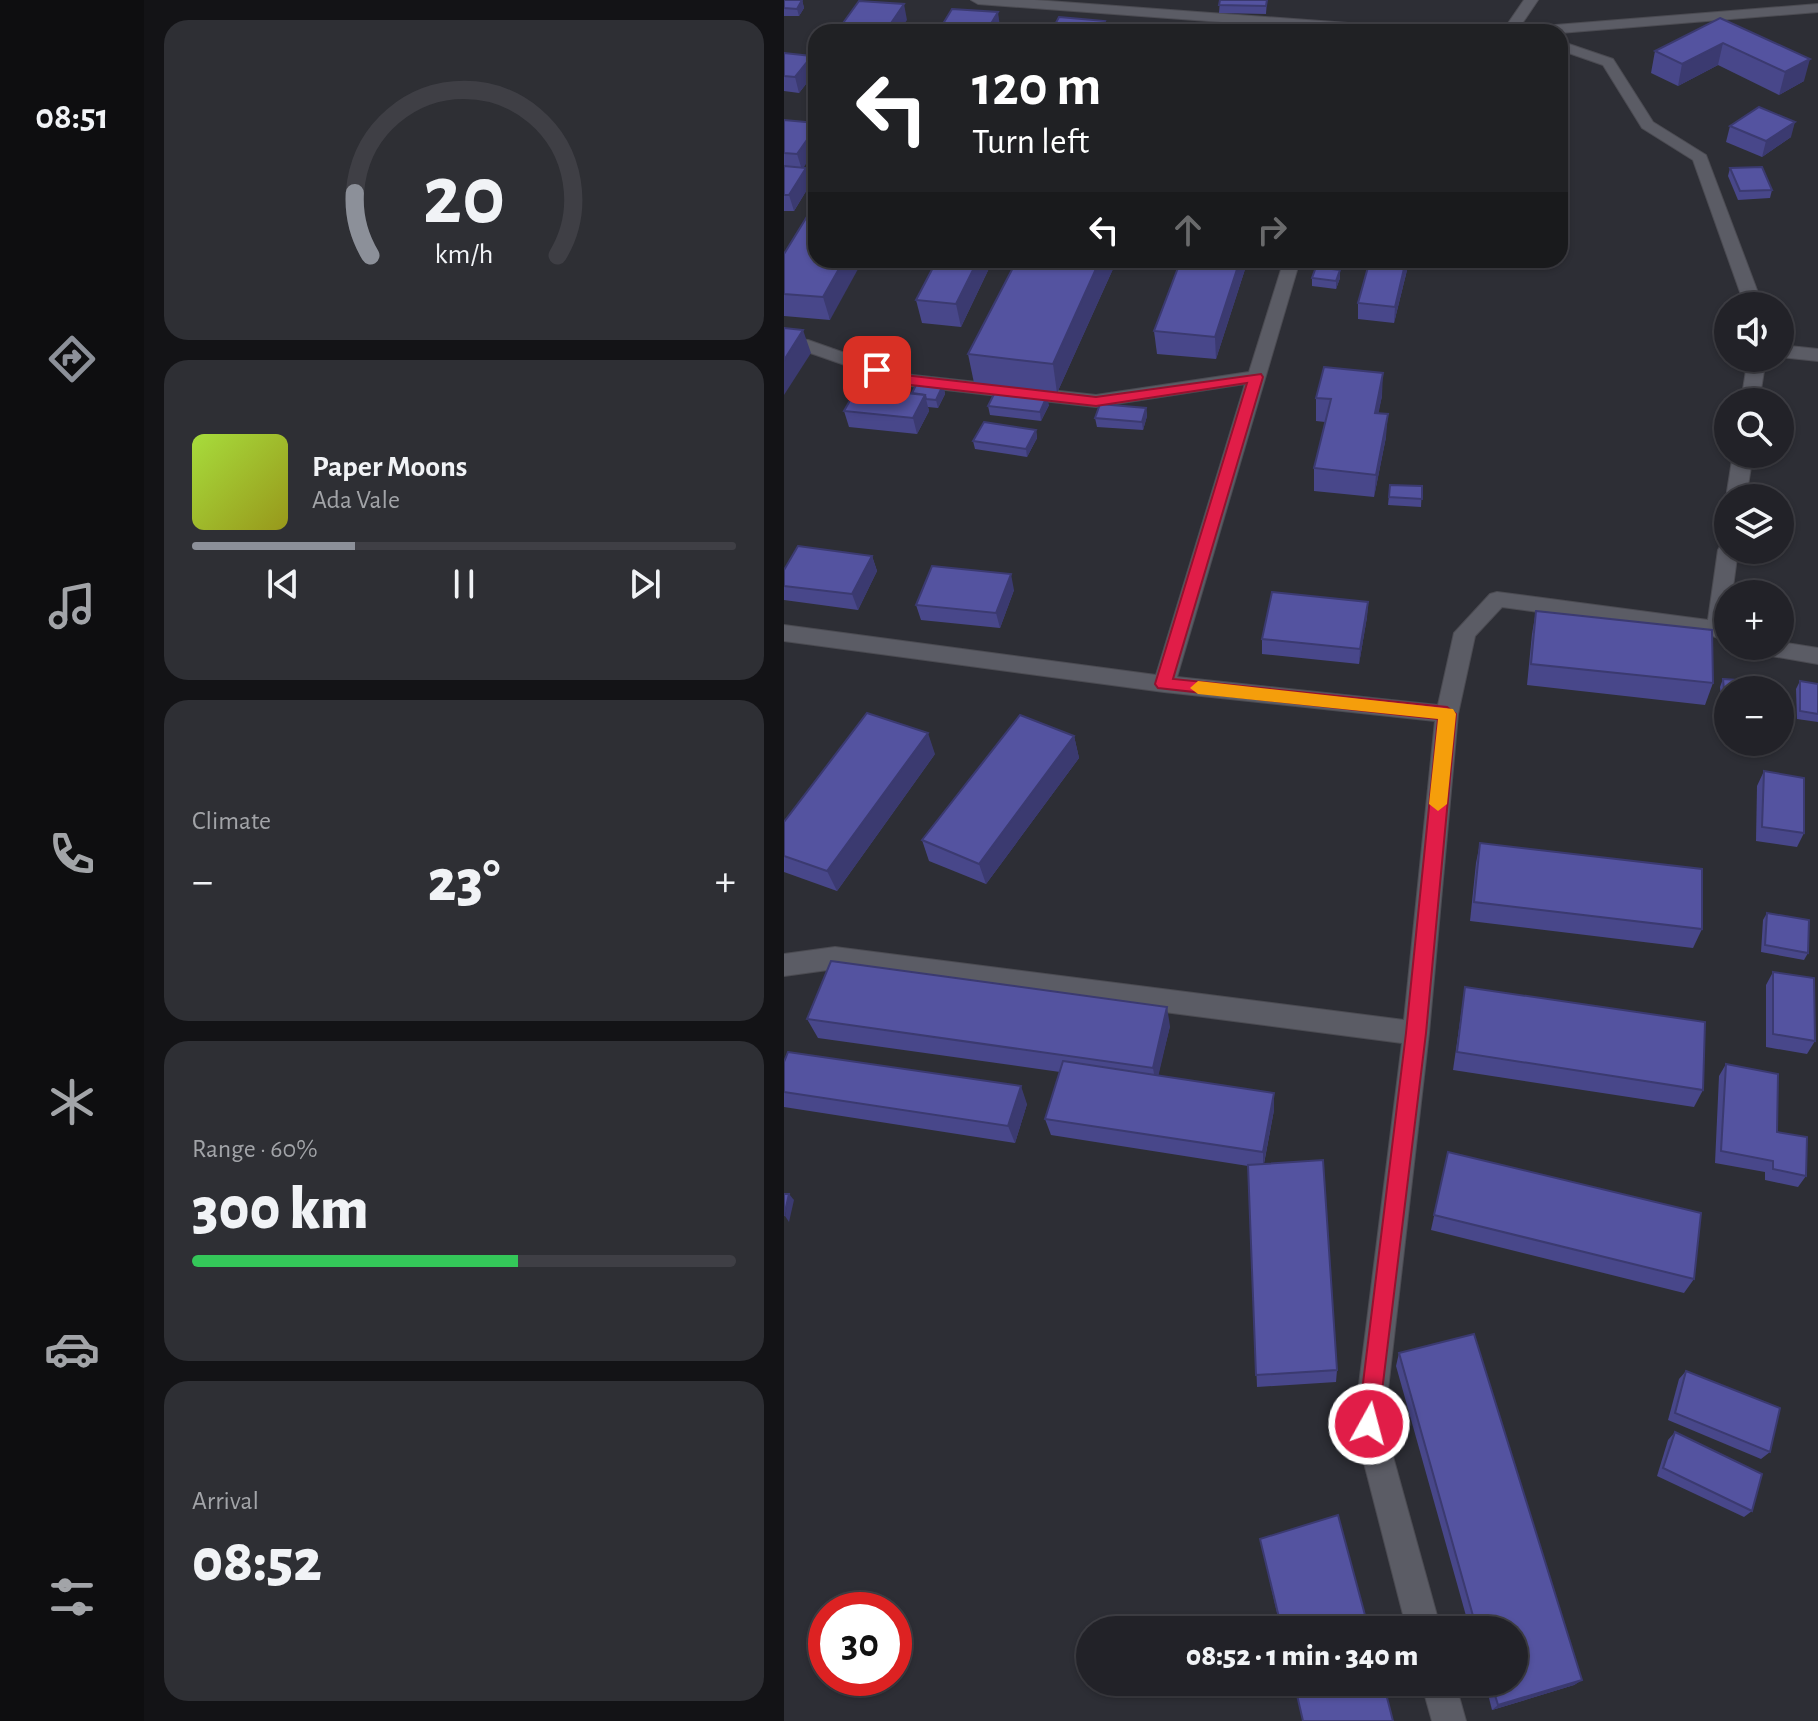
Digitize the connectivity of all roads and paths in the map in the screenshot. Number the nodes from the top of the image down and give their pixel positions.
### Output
1 (978, 0) edge
2 (1531, 0) edge
3 (1818, 8) edge
4 (1277, 24) edge
5 (1514, 24) edge
6 (1568, 28) edge
7 (1568, 48) edge
8 (1290, 268) edge
9 (1749, 292) edge
10 (784, 342) edge
11 (1794, 352) edge
12 (1818, 355) edge
13 (1256, 377) junction
14 (1714, 630) edge
15 (784, 633) edge
16 (1794, 652) edge
17 (1818, 656) edge
18 (1164, 684) junction
19 (1447, 714) junction
20 (784, 965) edge
21 (1416, 1033) junction
22 (1420, 1616) edge
23 (1442, 1696) edge
24 (1449, 1721) edge

1 - 4 street
2 - 5 street
3 - 6 street
7 - 9 street
8 - 13 street
10 - 13 street
11 - 12 street
13 - 18 street
14 - 19 street
15 - 18 street
16 - 17 street
18 - 19 street
19 - 21 street
20 - 21 street
21 - 22 street
23 - 24 street

